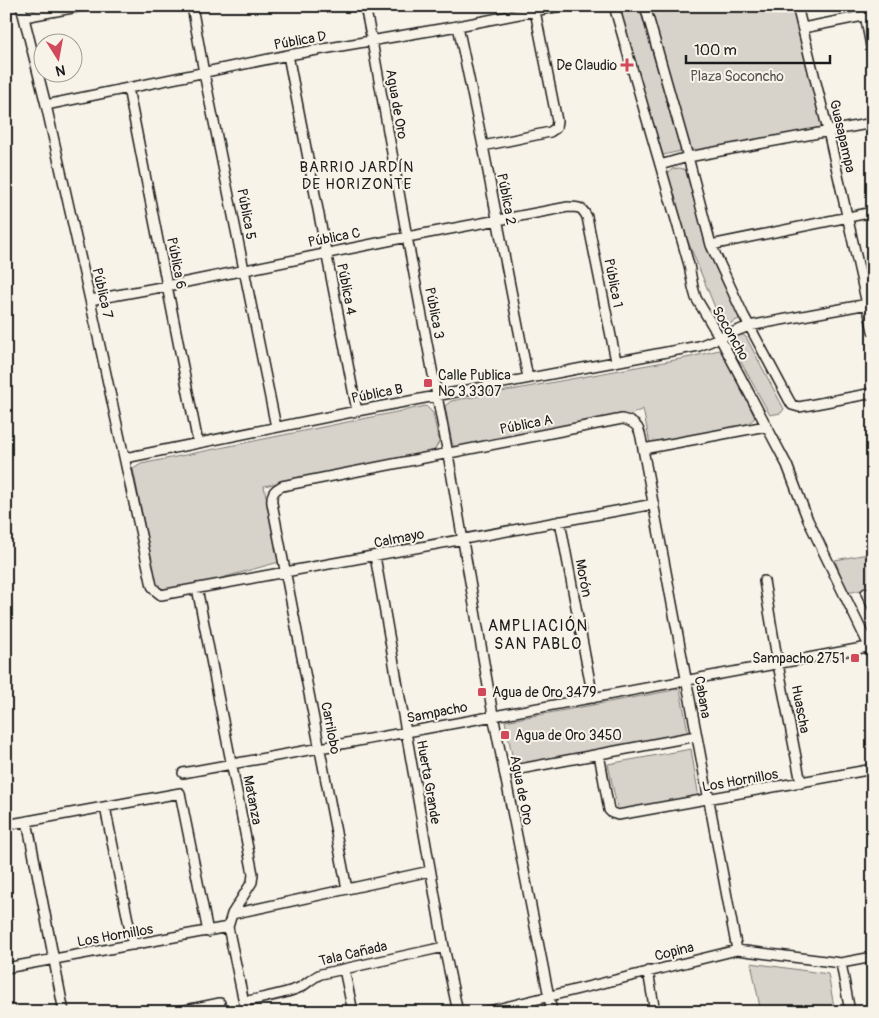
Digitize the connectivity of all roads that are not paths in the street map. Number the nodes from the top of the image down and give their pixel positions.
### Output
1 (22, 6) edge
2 (83, 6) edge
3 (192, 6) edge
4 (365, 6) edge
5 (560, 6) edge
6 (614, 6) edge
7 (645, 6) edge
8 (798, 6) edge
9 (535, 9) edge
10 (869, 15) edge
11 (24, 17) junction
12 (458, 26) junction
13 (803, 28) junction
14 (372, 41) junction
15 (288, 55) junction
16 (873, 57) edge
17 (204, 73) junction
18 (128, 88) junction
19 (46, 105) junction
20 (873, 123) edge
21 (828, 131) junction
22 (483, 146) junction
23 (688, 157) junction
24 (660, 165) junction
25 (584, 211) joint
26 (873, 212) edge
27 (848, 217) junction
28 (497, 220) junction
29 (406, 236) junction
30 (711, 245) junction
31 (326, 253) junction
32 (244, 270) junction
33 (167, 286) junction
34 (90, 300) junction
35 (870, 304) edge
36 (749, 326) junction
37 (873, 331) edge
38 (720, 338) junction
39 (616, 362) junction
40 (528, 378) junction
41 (873, 393) edge
42 (437, 396) junction
43 (357, 411) junction
44 (766, 426) junction
45 (276, 427) junction
46 (198, 443) junction
47 (643, 449) junction
48 (448, 454) junction
49 (125, 458) junction
50 (654, 504) junction
51 (560, 521) junction
52 (463, 539) junction
53 (375, 556) junction
54 (286, 573) junction
55 (764, 582) dead end
56 (152, 586) joint
57 (197, 588) junction
58 (866, 593) dead end
59 (873, 607) edge
60 (872, 649) edge
61 (778, 664) junction
62 (687, 681) junction
63 (593, 698) junction
64 (493, 715) junction
65 (406, 732) junction
66 (696, 736) junction
67 (321, 748) junction
68 (599, 754) junction
69 (232, 764) junction
70 (873, 769) edge
71 (504, 772) junction
72 (183, 773) dead end
73 (801, 782) junction
74 (708, 799) junction
75 (105, 807) junction
76 (27, 821) junction
77 (6, 825) edge
78 (430, 871) junction
79 (347, 889) junction
80 (232, 914) junction
81 (228, 927) junction
82 (208, 932) junction
83 (132, 945) junction
84 (444, 947) junction
85 (737, 950) junction
86 (873, 957) edge
87 (54, 960) junction
88 (841, 963) junction
89 (6, 968) edge
90 (344, 969) junction
91 (648, 971) junction
92 (549, 995) junction
93 (244, 1002) junction
94 (220, 1003) dead end
95 (64, 1012) edge
96 (176, 1012) edge
97 (246, 1012) edge
98 (352, 1012) edge
99 (458, 1012) edge
100 (485, 1012) edge
101 (552, 1012) edge
102 (655, 1012) edge
103 (850, 1012) edge

1 - 11 street, Pública 7
2 - 11 street
3 - 17 street, Pública 5
4 - 14 street, Agua de Oro
5 - 9 street, Pública D
6 - 24 street, Soconcho
7 - 23 street, Soconcho
8 - 13 street, Guasapampa
9 - 12 street, Pública D
9 - 22 street
10 - 13 street
10 - 16 street
11 - 19 street, Pública 7
12 - 14 street, Pública D
12 - 22 street, Pública 2
13 - 21 street, Guasapampa
14 - 15 street, Pública D
14 - 29 street, Agua de Oro
15 - 17 street, Pública D
15 - 31 street, Pública 4
17 - 18 street, Pública D
17 - 32 street, Pública 5
18 - 19 street, Pública D
18 - 33 street, Pública 6
19 - 34 street, Pública 7
20 - 21 street
21 - 23 street
21 - 27 street, Guasapampa
22 - 28 street, Pública 2
23 - 24 street
23 - 30 street, Soconcho
24 - 38 street, Soconcho
25 - 28 street, Pública C
25 - 39 street, Pública 1
26 - 27 street
27 - 30 street
27 - 35 street, Guasapampa
28 - 29 street, Pública C
28 - 40 street, Pública 2
29 - 31 street, Pública C
29 - 42 street, Pública 3
30 - 36 street, Soconcho
31 - 32 street, Pública C
31 - 43 street, Pública 4
32 - 33 street, Pública C
32 - 45 street, Pública 5
33 - 34 street, Pública C
33 - 46 street, Pública 6
34 - 49 street, Pública 7
35 - 36 street, Pública B
35 - 37 street, Guasapampa
36 - 38 street, Pública B
36 - 41 street, Soconcho
38 - 39 street, Pública B
38 - 44 street, Soconcho
39 - 40 street, Pública B
40 - 42 street, Pública B
42 - 43 street, Pública B
42 - 48 street, Agua de Oro
43 - 45 street, Pública B
44 - 47 street
44 - 60 street, Soconcho
45 - 46 street, Pública B
46 - 49 street, Pública B
47 - 48 street, Pública A
47 - 50 street, Cabana
48 - 52 street, Agua de Oro
48 - 54 street, Pública A
49 - 56 street, Pública 7
50 - 51 street, Calmayo
50 - 62 street, Cabana
51 - 52 street, Calmayo
51 - 63 street, Morón
52 - 53 street, Calmayo
52 - 64 street, Agua de Oro
53 - 54 street, Calmayo
53 - 65 street, Huerta Grande
54 - 57 street, Calmayo
54 - 67 street, Carrilobo
55 - 61 street, Huascha
56 - 57 street, Calmayo
57 - 69 street, Matanza
58 - 59 street
60 - 61 street, Sampacho
61 - 62 street, Sampacho
61 - 73 street, Huascha
62 - 63 street, Sampacho
62 - 66 street, Cabana
63 - 64 street, Sampacho
64 - 65 street, Sampacho
64 - 71 street, Agua de Oro
65 - 67 street, Sampacho
65 - 78 street, Huerta Grande
66 - 68 street
66 - 74 street, Cabana
67 - 69 street, Sampacho
67 - 79 street, Carrilobo
68 - 71 street
68 - 74 street, Los Hornillos
69 - 72 street, Sampacho
69 - 80 street, Matanza
70 - 73 street, Los Hornillos
71 - 92 street, Agua de Oro
73 - 74 street, Los Hornillos
74 - 85 street, Cabana
75 - 76 street
75 - 82 street
75 - 83 street
76 - 77 street
76 - 87 street
78 - 79 street
78 - 84 street, Huerta Grande
79 - 80 street
80 - 81 street, Matanza
81 - 82 street, Los Hornillos
81 - 93 street, Matanza
82 - 83 street, Los Hornillos
83 - 87 street, Los Hornillos
84 - 90 street, Tala Cañada
84 - 99 street, Huerta Grande
85 - 88 street, Copina
85 - 91 street, Copina
86 - 88 street, Copina
87 - 89 street, Los Hornillos
87 - 95 street
88 - 103 street
90 - 93 street, Tala Cañada
90 - 98 street
91 - 92 street, Copina
91 - 102 street
92 - 100 street, Copina
92 - 101 street, Agua de Oro
93 - 97 street, Matanza
94 - 96 street

